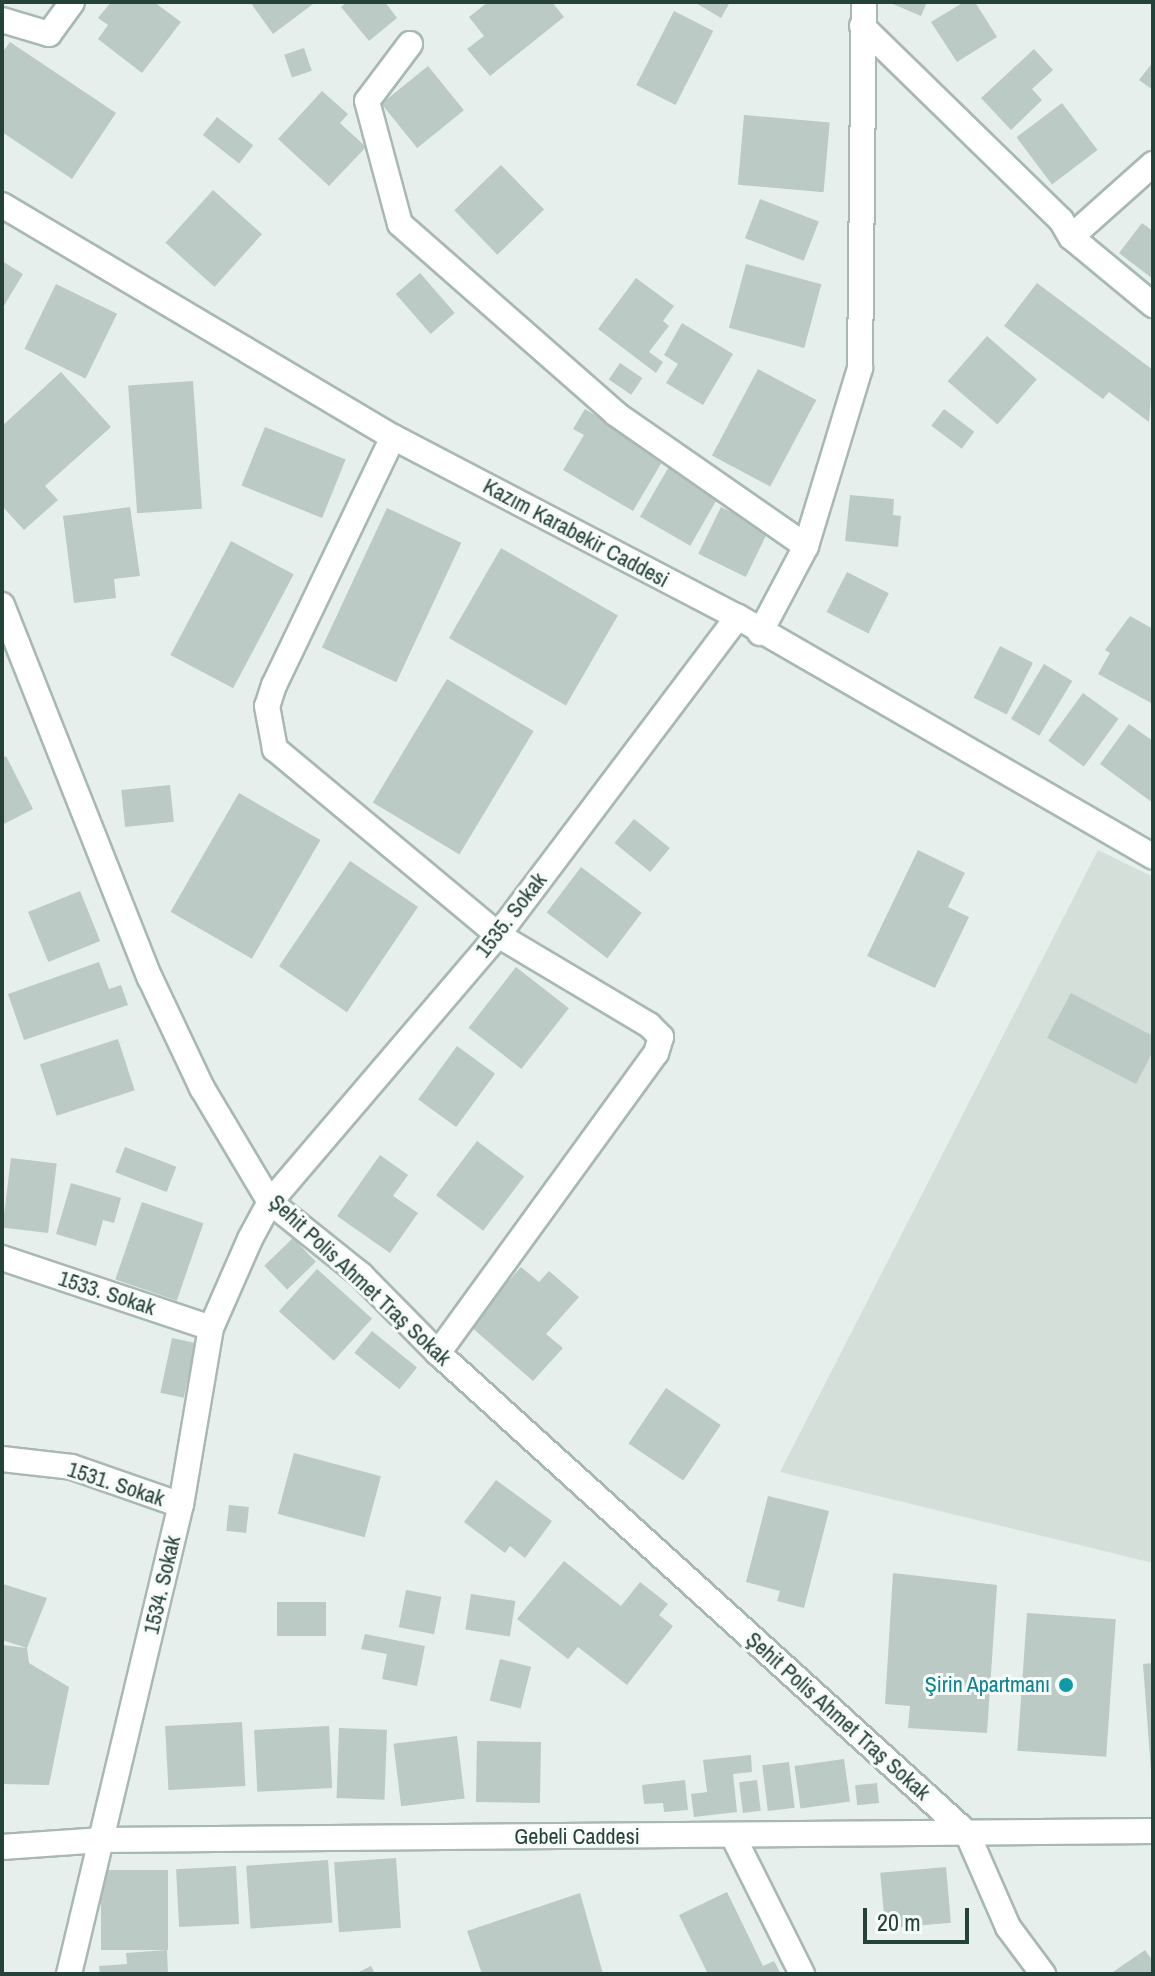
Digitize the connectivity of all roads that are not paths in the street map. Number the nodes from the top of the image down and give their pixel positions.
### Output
1 (72, 2) edge
2 (863, 14) edge
3 (2, 20) edge
4 (410, 44) dead end
5 (1153, 164) edge
6 (2, 205) edge
7 (1071, 237) junction
8 (1153, 305) edge
9 (393, 437) junction
10 (806, 546) junction
11 (2, 605) edge
12 (738, 617) junction
13 (760, 633) junction
14 (1153, 857) edge
15 (498, 935) junction
16 (270, 1202) junction
17 (2, 1258) edge
18 (211, 1328) junction
19 (438, 1353) junction
20 (2, 1459) edge
21 (181, 1505) junction
22 (1153, 1831) edge
23 (967, 1833) junction
24 (733, 1836) junction
25 (102, 1840) junction
26 (2, 1847) edge
27 (69, 1974) edge
28 (802, 1974) edge
29 (1043, 1974) edge

1 - 3 street
2 - 7 street
2 - 10 street
4 - 10 street
5 - 7 street
6 - 9 street, Kazım Karabekir Caddesi
7 - 8 street
9 - 12 street, Kazım Karabekir Caddesi
9 - 15 street
10 - 13 street
11 - 16 street, Şehit Polis Ahmet Traş Sokak
12 - 13 street, Kazım Karabekir Caddesi
12 - 15 street, 1535. Sokak
13 - 14 street, Kazım Karabekir Caddesi
15 - 16 street, 1535. Sokak
15 - 19 street
16 - 18 street, 1534. Sokak
16 - 19 street, Şehit Polis Ahmet Traş Sokak
17 - 18 street, 1533. Sokak
18 - 21 street, 1534. Sokak
19 - 23 street, Şehit Polis Ahmet Traş Sokak
20 - 21 street, 1531. Sokak
21 - 25 street, 1534. Sokak
22 - 23 street, Gebeli Caddesi
23 - 24 street, Gebeli Caddesi
23 - 29 street
24 - 25 street, Gebeli Caddesi
24 - 28 street
25 - 26 street, Gebeli Caddesi
25 - 27 street, 1534. Sokak

